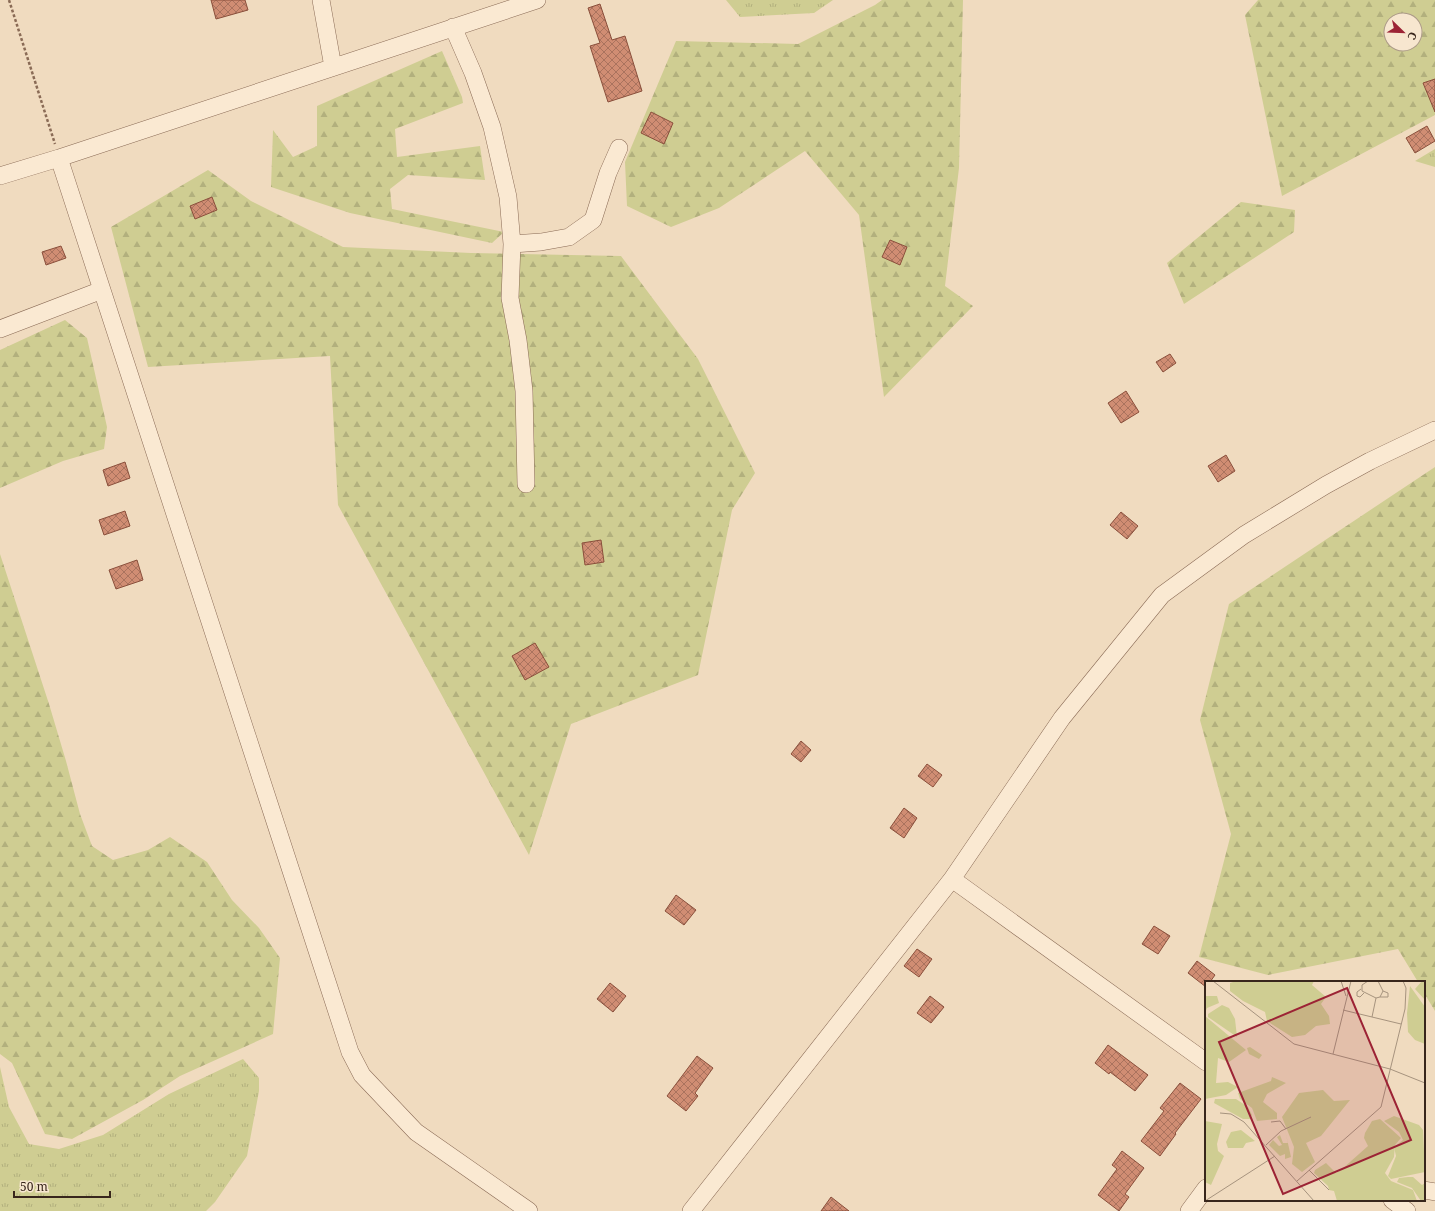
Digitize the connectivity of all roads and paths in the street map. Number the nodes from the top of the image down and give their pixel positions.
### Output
1 (9, 0) edge
2 (321, 0) edge
3 (537, 0) edge
4 (453, 27) junction
5 (333, 67) junction
6 (619, 148) dead end
7 (59, 158) junction
8 (0, 176) edge
9 (512, 244) junction
10 (102, 290) junction
11 (0, 329) edge
12 (1435, 430) edge
13 (526, 484) dead end
14 (952, 879) junction
15 (1205, 1061) edge
16 (1205, 1189) edge
17 (1425, 1190) edge
18 (1435, 1192) edge
19 (1393, 1201) edge
20 (529, 1211) edge
21 (691, 1211) edge
22 (1189, 1211) edge
23 (1407, 1211) edge

1 - 7 path
2 - 5 street
3 - 4 street
4 - 5 street
4 - 9 street
5 - 7 street
6 - 9 street
7 - 8 street
7 - 10 street
9 - 13 street
10 - 11 street
10 - 20 street
12 - 14 street
14 - 15 street
14 - 21 street
16 - 22 street
17 - 18 street
19 - 23 street

